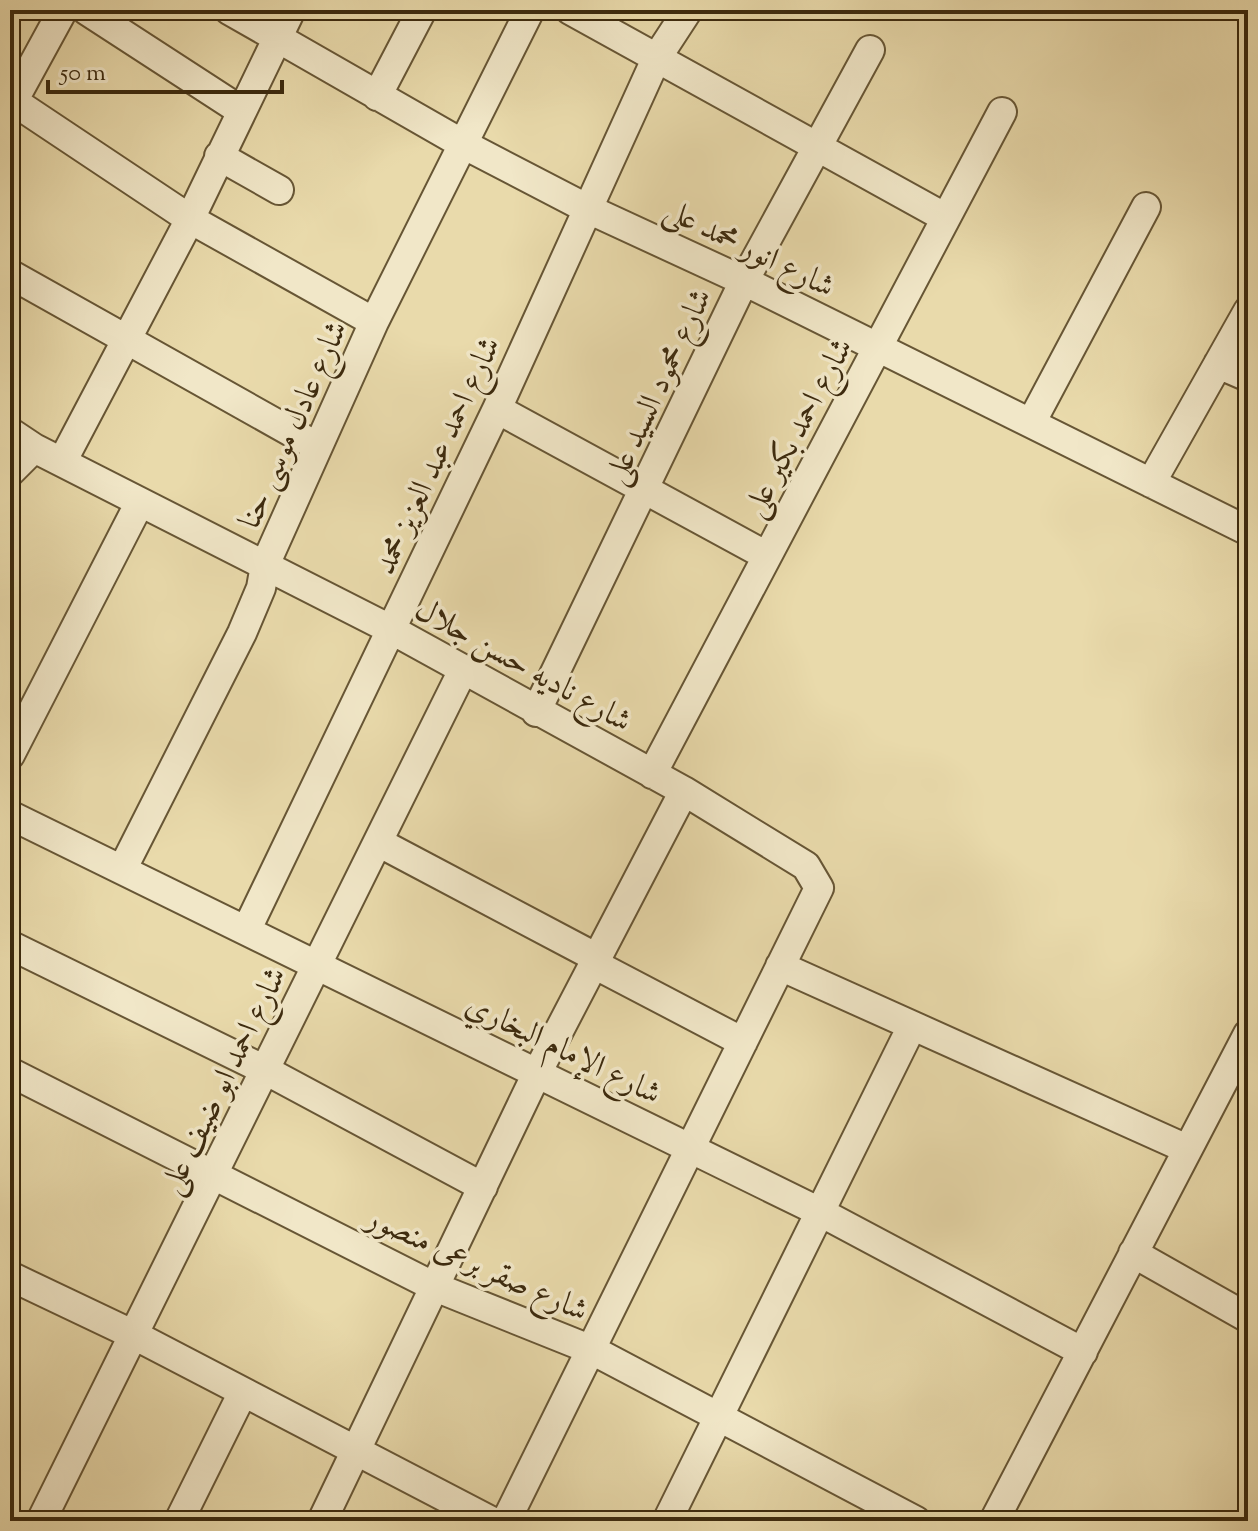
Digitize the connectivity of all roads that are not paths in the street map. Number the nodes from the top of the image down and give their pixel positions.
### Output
1 (63, 10) edge
2 (86, 10) edge
3 (229, 10) edge
4 (291, 10) edge
5 (422, 10) edge
6 (530, 10) edge
7 (570, 10) edge
8 (688, 10) edge
9 (276, 39) junction
10 (870, 50) dead end
11 (656, 59) junction
12 (377, 96) junction
13 (12, 104) edge
14 (240, 110) junction
15 (1002, 112) dead end
16 (461, 143) junction
17 (817, 146) junction
18 (219, 156) junction
19 (279, 190) dead end
20 (1146, 207) dead end
21 (586, 208) junction
22 (946, 218) junction
23 (190, 219) junction
24 (10, 274) edge
25 (744, 281) junction
26 (1248, 311) edge
27 (374, 322) junction
28 (126, 338) junction
29 (877, 347) junction
30 (1218, 364) junction
31 (1248, 377) edge
32 (497, 409) junction
33 (1031, 423) junction
34 (10, 432) edge
35 (318, 447) junction
36 (34, 448) junction
37 (62, 462) junction
38 (10, 472) edge
39 (1151, 483) junction
40 (645, 490) junction
41 (140, 502) junction
42 (1248, 531) edge
43 (767, 556) junction
44 (265, 565) junction
45 (392, 630) junction
46 (463, 670) junction
47 (536, 712) junction
48 (10, 755) edge
49 (652, 774) junction
50 (684, 791) junction
51 (10, 815) edge
52 (378, 842) junction
53 (123, 868) junction
54 (247, 929) junction
55 (10, 945) edge
56 (598, 962) junction
57 (318, 965) junction
58 (780, 966) junction
59 (912, 1026) junction
60 (1248, 1034) edge
61 (743, 1042) junction
62 (265, 1070) junction
63 (10, 1072) edge
64 (537, 1073) junction
65 (691, 1147) junction
66 (1187, 1149) junction
67 (213, 1174) junction
68 (483, 1187) junction
69 (820, 1212) junction
70 (1133, 1253) junction
71 (10, 1276) edge
72 (435, 1287) junction
73 (1248, 1318) edge
74 (134, 1335) junction
75 (592, 1350) junction
76 (1083, 1352) junction
77 (243, 1392) junction
78 (719, 1417) junction
79 (355, 1450) junction
80 (41, 1521) edge
81 (179, 1521) edge
82 (322, 1521) edge
83 (491, 1521) edge
84 (506, 1521) edge
85 (667, 1521) edge
86 (916, 1521) edge
87 (994, 1521) edge

1 - 13 street
2 - 14 street
3 - 9 street, شارع انور محمد على
4 - 9 street
5 - 12 street
6 - 16 street, شارع عادل موسى حنا
7 - 11 street
8 - 11 street, شارع احمد عبد العزيز محمد
9 - 12 street, شارع انور محمد على
9 - 14 street
10 - 17 street, شارع محمود السيد على
11 - 17 street
11 - 21 street, شارع احمد عبد العزيز محمد
12 - 16 street, شارع انور محمد على
13 - 23 street
14 - 18 street
15 - 22 street, شارع احمد بكير على
16 - 21 street, شارع انور محمد على
16 - 27 street, شارع عادل موسى حنا
17 - 22 street
17 - 25 street, شارع محمود السيد على
18 - 19 street
18 - 23 street
20 - 33 street
21 - 25 street, شارع انور محمد على
21 - 32 street, شارع احمد عبد العزيز محمد
22 - 29 street, شارع احمد بكير على
23 - 27 street
23 - 28 street
24 - 28 street
25 - 29 street, شارع انور محمد على
25 - 40 street, شارع محمود السيد على
26 - 30 street
27 - 35 street, شارع عادل موسى حنا
28 - 35 street
28 - 37 street
29 - 33 street, شارع انور محمد على
29 - 43 street, شارع احمد بكير على
30 - 31 street
30 - 39 street
32 - 40 street
32 - 45 street, شارع احمد عبد العزيز محمد
33 - 39 street, شارع انور محمد على
34 - 36 street, شارع ناديه حسن جلال
35 - 44 street, شارع عادل موسى حنا
36 - 37 street, شارع ناديه حسن جلال
36 - 38 street
37 - 41 street, شارع ناديه حسن جلال
39 - 42 street, شارع انور محمد على
40 - 43 street
40 - 47 street, شارع محمود السيد على
41 - 44 street, شارع ناديه حسن جلال
41 - 48 street
43 - 49 street, شارع احمد بكير على
44 - 45 street, شارع ناديه حسن جلال
44 - 53 street, شارع عادل موسى حنا
45 - 46 street, شارع ناديه حسن جلال
45 - 54 street, شارع احمد عبد العزيز محمد
46 - 47 street, شارع ناديه حسن جلال
46 - 52 street, شارع احمد ابو ضيف على
47 - 49 street, شارع ناديه حسن جلال
49 - 50 street, شارع ناديه حسن جلال
50 - 56 street
50 - 58 street, شارع ناديه حسن جلال
51 - 53 street, شارع الإمام البخاري
52 - 56 street
52 - 57 street, شارع احمد ابو ضيف على
53 - 54 street, شارع الإمام البخاري
54 - 57 street, شارع الإمام البخاري
55 - 62 street
56 - 61 street
56 - 64 street
57 - 62 street, شارع احمد ابو ضيف على
57 - 64 street, شارع الإمام البخاري
58 - 59 street
58 - 61 street
59 - 66 street
59 - 69 street
60 - 66 street
61 - 65 street
62 - 67 street, شارع احمد ابو ضيف على
62 - 68 street
63 - 67 street, شارع صقر برعى منصور
64 - 65 street, شارع الإمام البخاري
64 - 68 street
65 - 69 street, شارع الإمام البخاري
65 - 75 street
66 - 70 street
67 - 72 street, شارع صقر برعى منصور
67 - 74 street, شارع احمد ابو ضيف على
68 - 72 street
69 - 76 street, شارع الإمام البخاري
69 - 78 street
70 - 73 street
70 - 76 street
71 - 74 street
72 - 75 street, شارع صقر برعى منصور
72 - 79 street
74 - 77 street
74 - 80 street, شارع احمد ابو ضيف على
75 - 78 street, شارع صقر برعى منصور
75 - 84 street
76 - 87 street
77 - 79 street
77 - 81 street
78 - 85 street
78 - 86 street, شارع صقر برعى منصور
79 - 82 street
79 - 83 street

